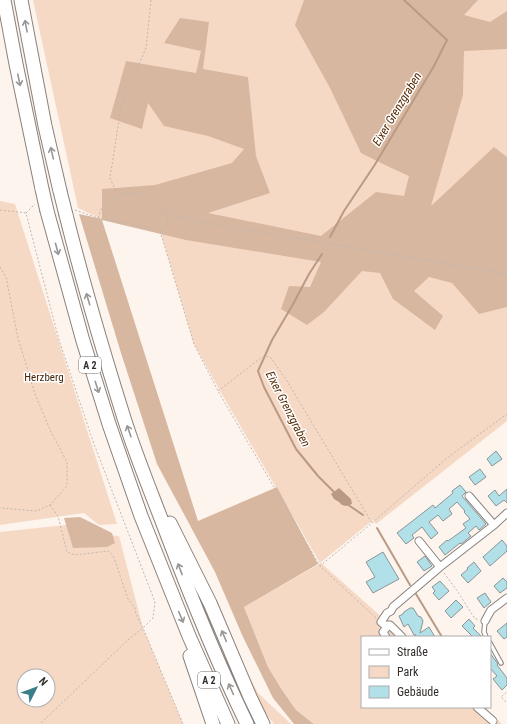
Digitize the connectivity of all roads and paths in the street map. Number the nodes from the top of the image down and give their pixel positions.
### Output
1 (4, 0) edge
2 (21, 0) edge
3 (151, 0) edge
4 (120, 193) junction
5 (44, 208) junction
6 (161, 208) junction
7 (0, 210) edge
8 (68, 211) junction
9 (26, 214) junction
10 (98, 218) junction
11 (160, 231) junction
12 (0, 267) edge
13 (507, 274) edge
14 (218, 391) junction
15 (507, 414) edge
16 (142, 468) junction
17 (469, 496) dead end
18 (50, 505) junction
19 (0, 508) edge
20 (507, 513) edge
21 (372, 523) junction
22 (494, 526) junction
23 (419, 541) dead end
24 (320, 566) junction
25 (440, 568) junction
26 (507, 598) edge
27 (485, 621) junction
28 (386, 625) junction
29 (143, 628) junction
30 (189, 636) junction
31 (385, 636) edge
32 (401, 636) edge
33 (486, 636) edge
34 (491, 645) edge
35 (501, 663) dead end
36 (507, 692) edge
37 (250, 697) junction
38 (506, 702) dead end
39 (478, 708) edge
40 (492, 723) edge
41 (40, 724) edge
42 (183, 724) edge
43 (212, 724) edge
44 (228, 724) edge
45 (247, 724) edge
46 (263, 724) edge
47 (271, 724) edge

1 -> 5 highway, A 2, bridge
8 -> 2 highway, A 2, bridge
3 - 4 path
4 - 6 path
4 - 10 path
5 - 9 path
5 -> 30 highway, A 2
6 - 11 path
6 - 13 path
7 - 9 path
8 - 10 path
16 -> 8 highway, A 2
9 - 29 path
10 - 11 path
11 - 14 path
12 - 18 path
14 - 21 path
14 - 24 path
15 - 21 path
37 -> 16 highway
45 -> 16 highway, A 2
17 - 22 street
18 - 19 path
18 - 29 path
20 - 22 street
21 - 24 path
22 - 25 street
23 - 25 street
24 - 28 path
25 - 27 path
25 - 28 street
26 - 27 street
27 - 33 lane
28 - 31 street
28 - 32 street
29 - 41 path
29 - 42 path
30 - 43 highway
30 - 44 highway, A 2
34 - 35 lane
36 - 38 path
37 - 46 highway
37 - 47 highway
39 - 40 street

